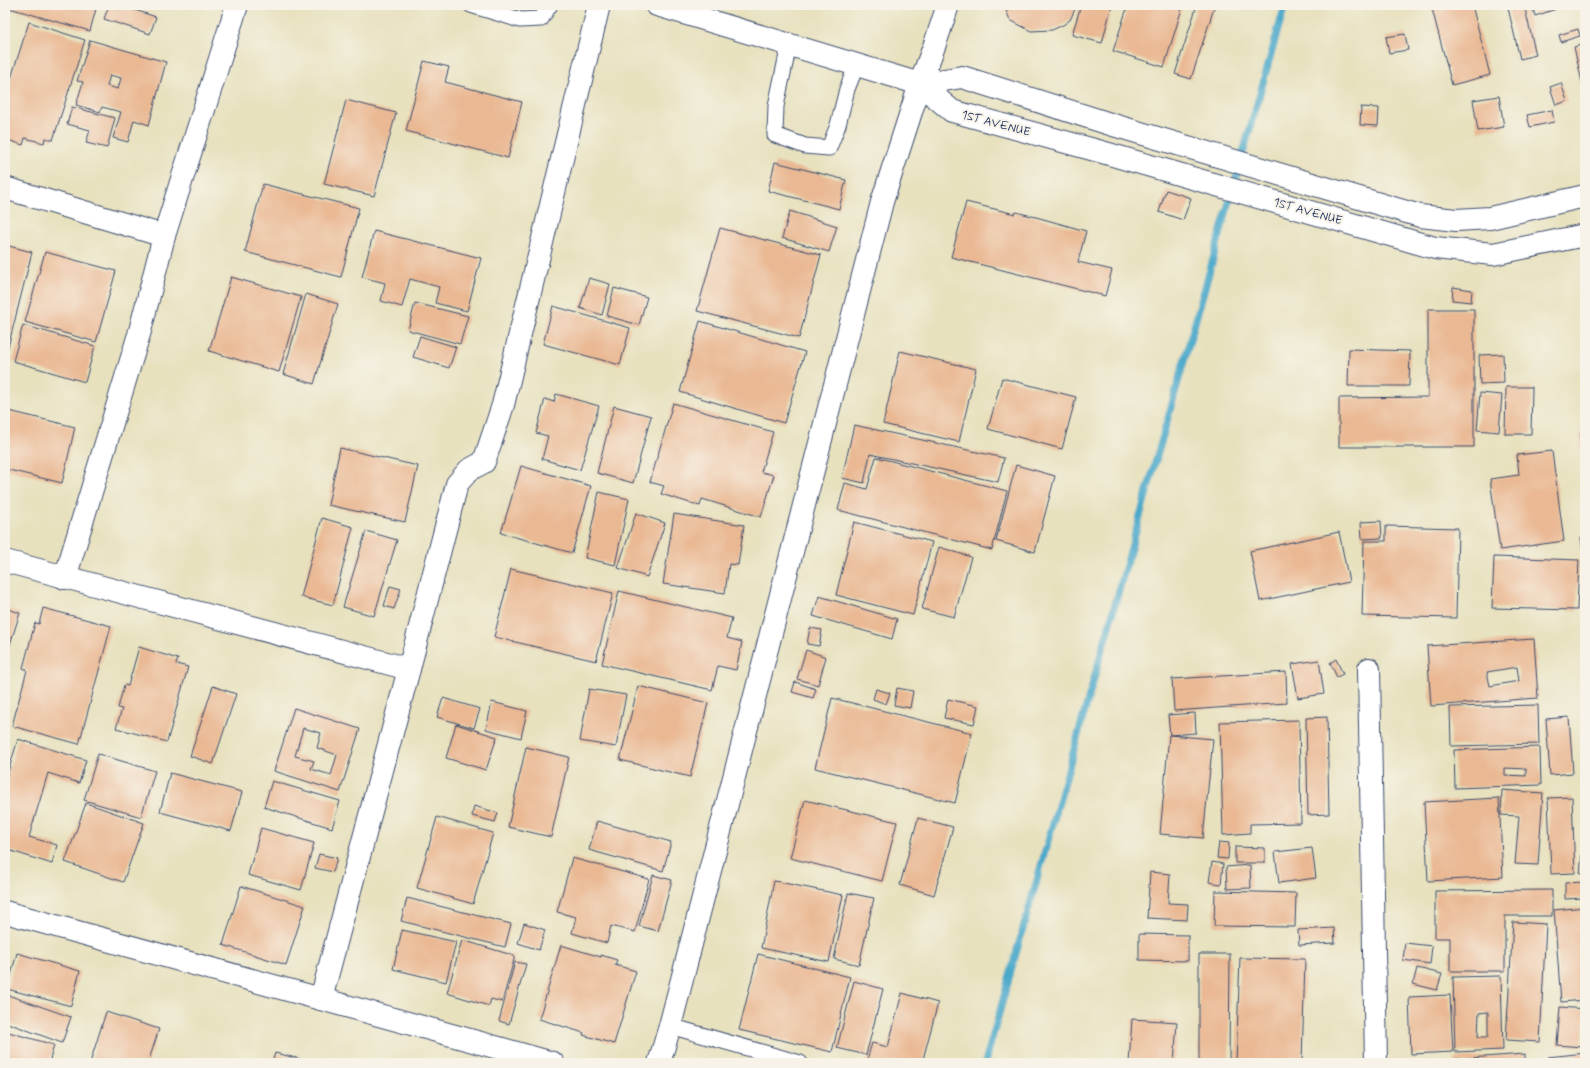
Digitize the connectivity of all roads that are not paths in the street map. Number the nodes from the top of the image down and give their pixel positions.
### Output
1 (237, 5) edge
2 (471, 5) edge
3 (550, 5) edge
4 (599, 5) edge
5 (657, 5) edge
6 (948, 5) edge
7 (789, 45) junction
8 (857, 64) junction
9 (920, 84) junction
10 (5, 188) edge
11 (1585, 196) edge
12 (1585, 235) edge
13 (164, 236) junction
14 (5, 562) edge
15 (65, 578) junction
16 (409, 669) junction
17 (1369, 669) dead end
18 (5, 912) edge
19 (321, 999) junction
20 (670, 1026) junction
21 (553, 1063) edge
22 (659, 1063) edge
23 (800, 1063) edge
24 (1376, 1063) edge

1 - 13 street
2 - 3 lane
4 - 16 street
5 - 7 street
6 - 9 street
7 - 8 street
7 - 8 lane
8 - 9 street
9 - 11 street
9 - 12 street, 1ST AVENUE
9 - 20 street
10 - 13 street
13 - 15 street
14 - 15 street
15 - 16 street
16 - 19 street
17 - 24 street
18 - 19 street
19 - 21 street
20 - 22 street
20 - 23 lane

